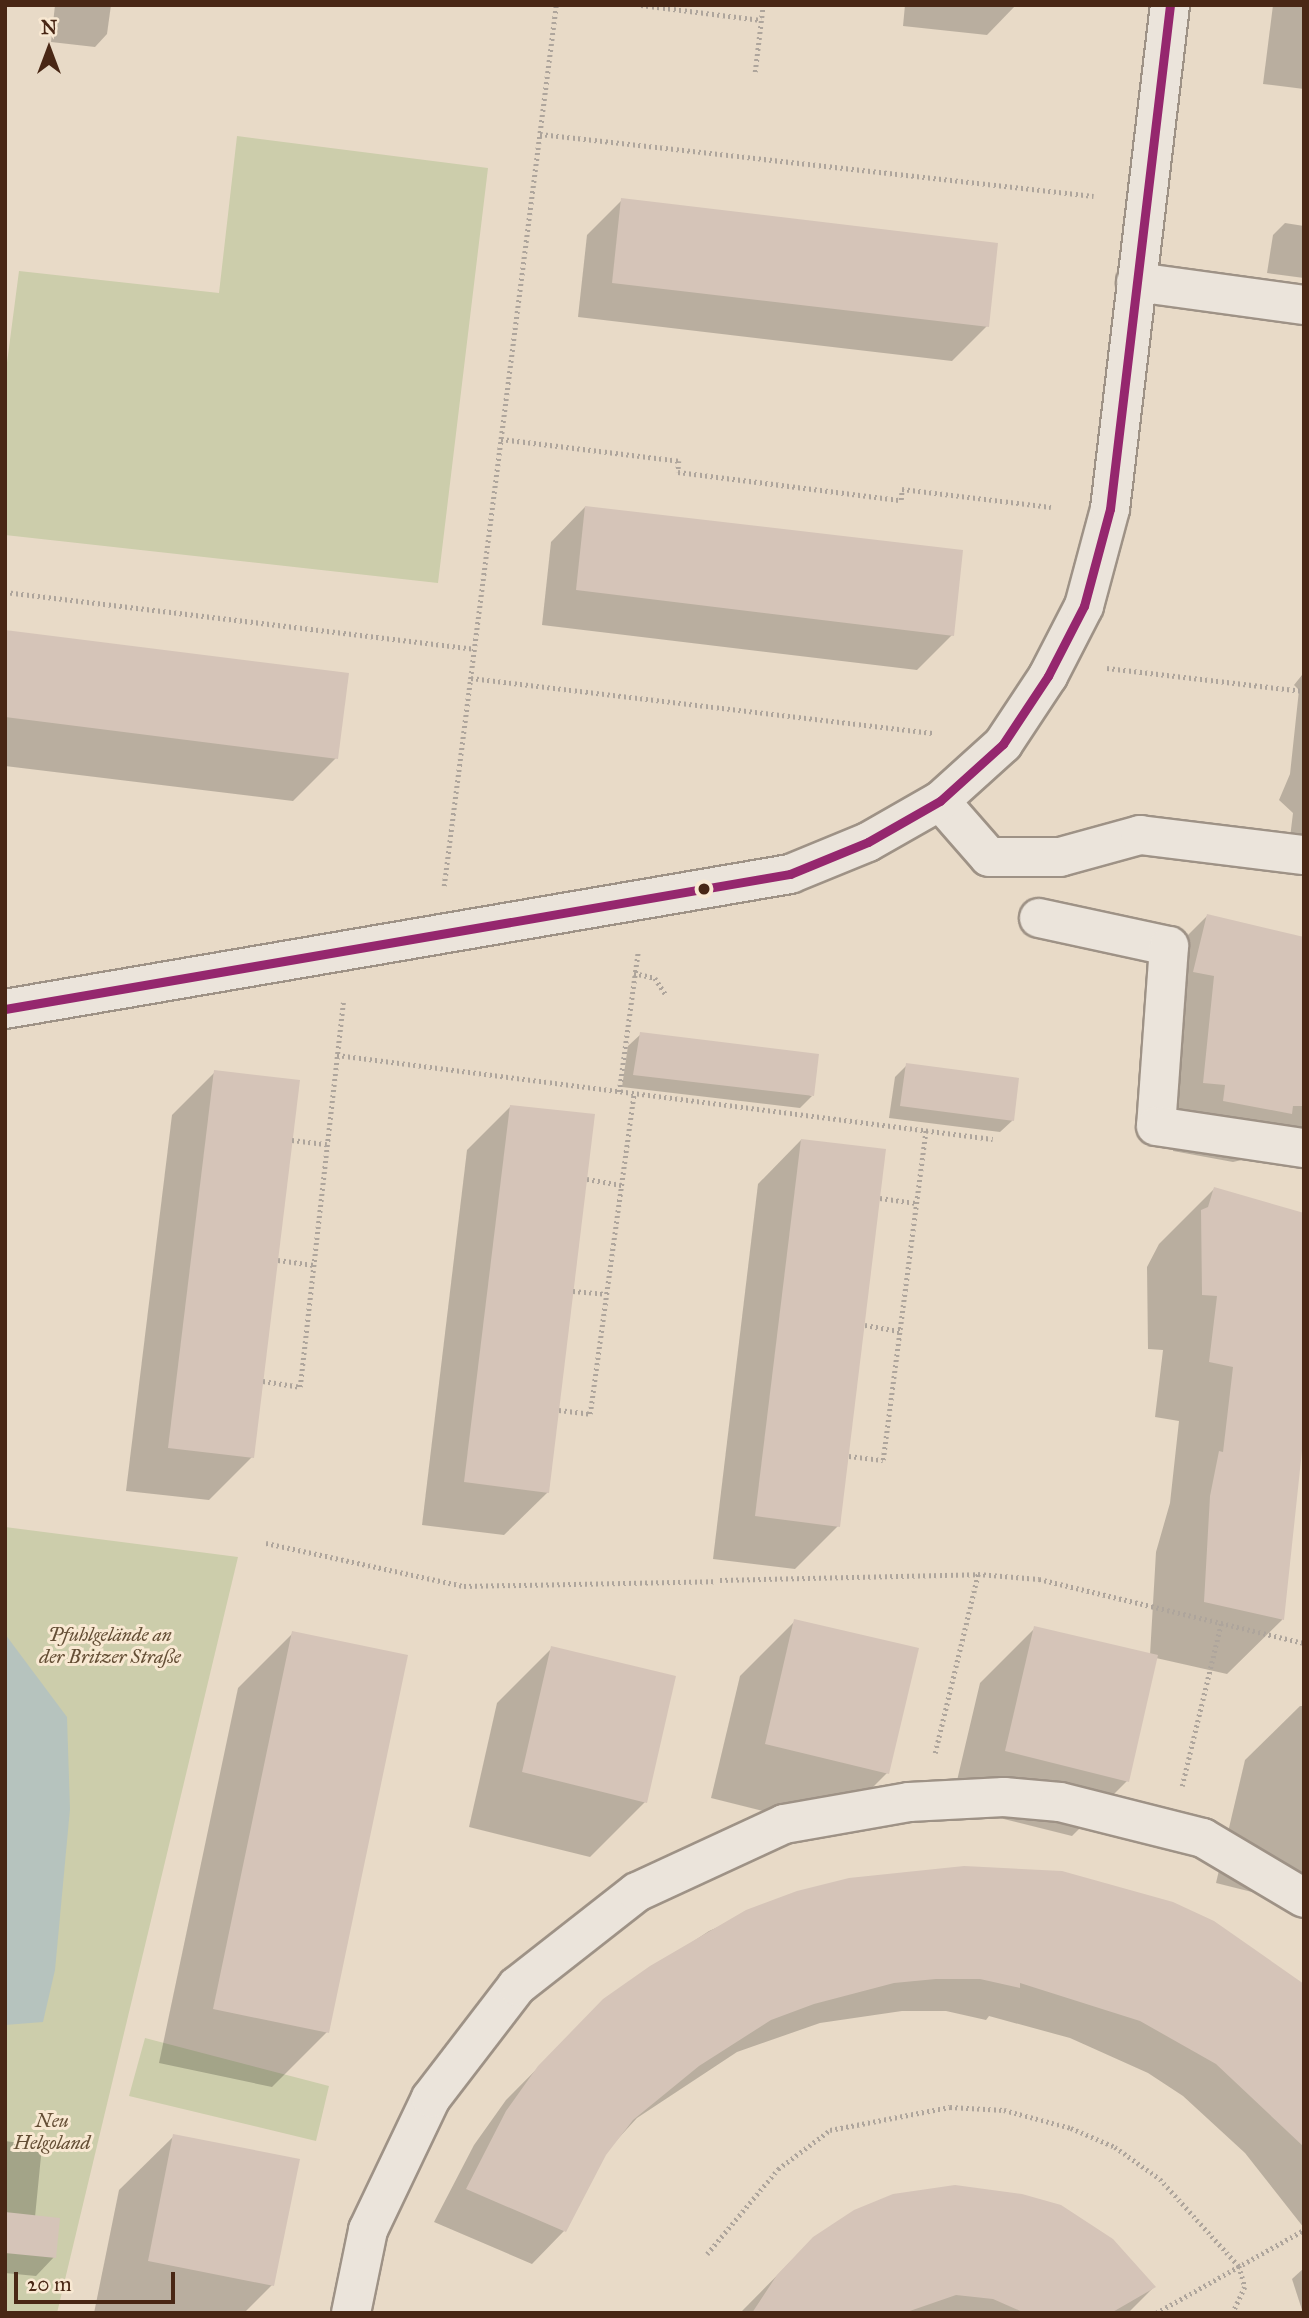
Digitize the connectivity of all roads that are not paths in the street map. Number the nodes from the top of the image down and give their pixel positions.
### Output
1 (1170, 5) edge
2 (1136, 282) junction
3 (1304, 305) edge
4 (940, 801) junction
5 (1304, 855) edge
6 (1039, 918) dead end
7 (5, 1009) edge
8 (1304, 1148) edge
9 (1304, 1898) edge
10 (351, 2313) edge

1 - 2 street
2 - 3 street
2 - 4 street
4 - 5 street
4 - 7 street
6 - 8 street
9 - 10 street

